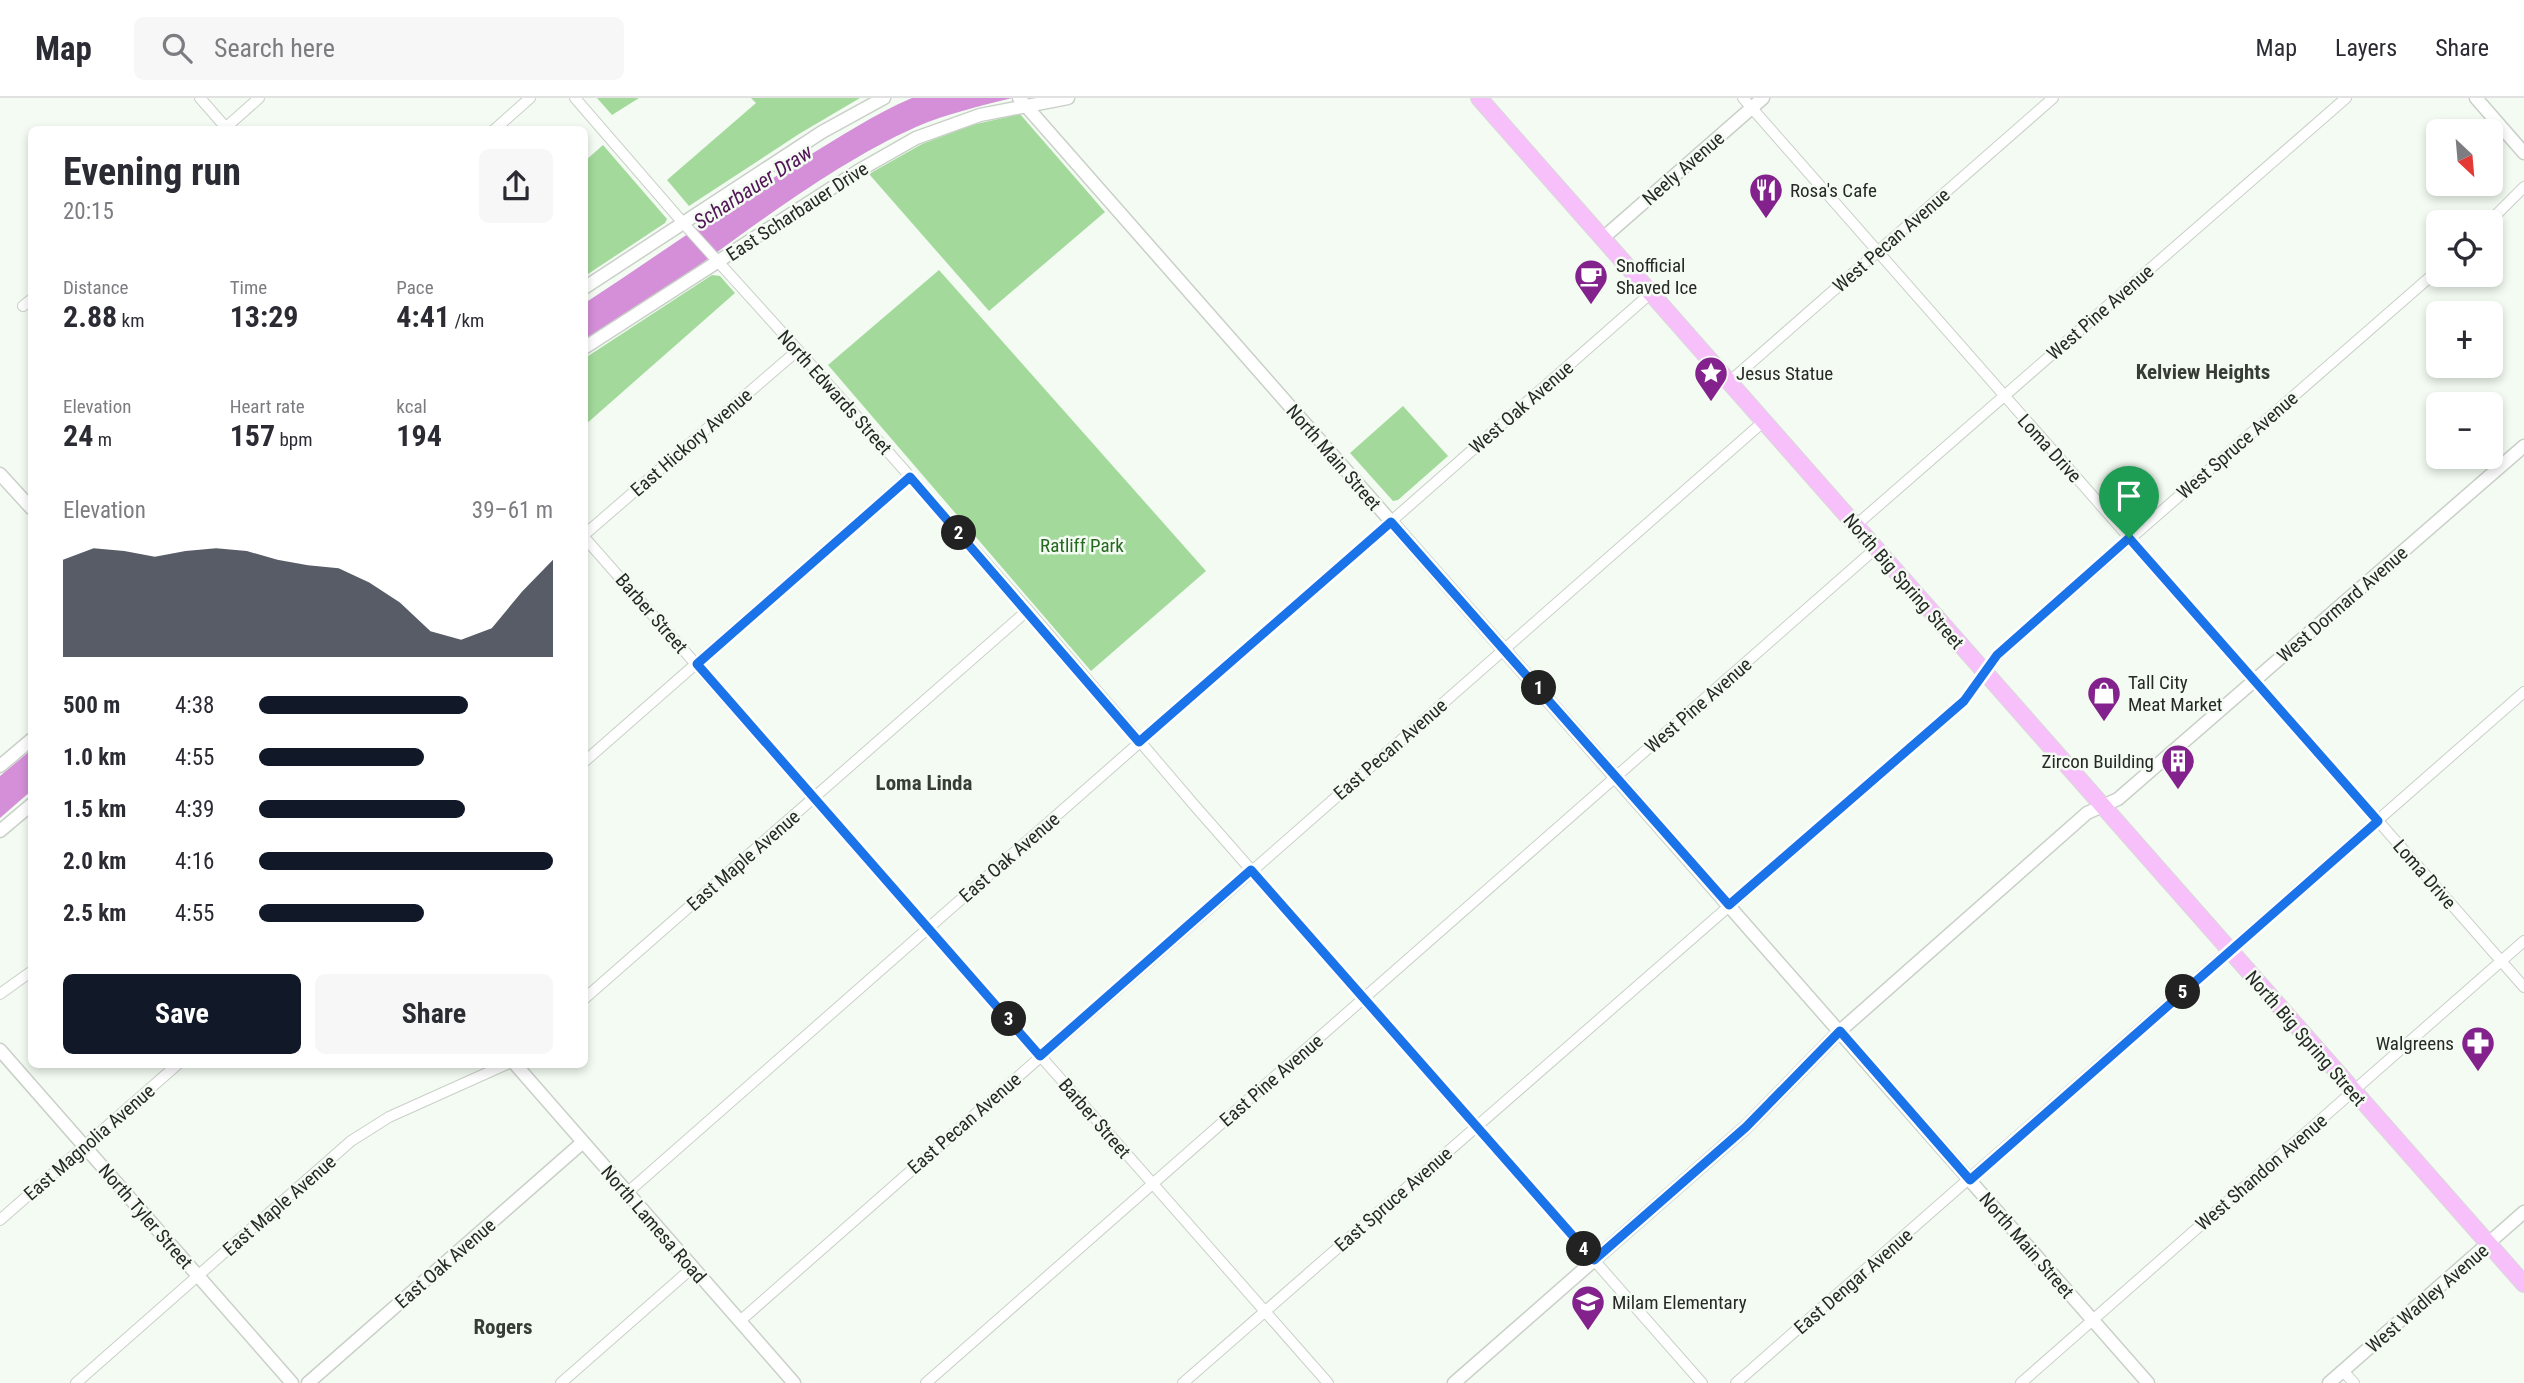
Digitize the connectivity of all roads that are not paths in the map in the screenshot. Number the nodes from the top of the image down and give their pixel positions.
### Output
1 (200, 98) edge
2 (259, 98) edge
3 (530, 98) edge
4 (575, 98) edge
5 (884, 98) edge
6 (1068, 98) edge
7 (1763, 98) edge
8 (2053, 98) edge
9 (2346, 98) edge
10 (2476, 98) edge
11 (1483, 99) edge
12 (1022, 102) edge
13 (1747, 103) edge
14 (223, 126) edge
15 (228, 126) edge
16 (498, 126) edge
17 (2524, 153) edge
18 (2524, 187) edge
19 (2501, 210) edge
20 (684, 224) junction
21 (1603, 238) junction
22 (1878, 252) junction
23 (719, 262) junction
24 (2426, 280) edge
25 (588, 285) edge
26 (1651, 293) junction
27 (28, 302) edge
28 (23, 306) dead end
29 (588, 345) edge
30 (798, 350) junction
31 (1729, 382) junction
32 (2004, 395) junction
33 (1763, 422) junction
34 (2524, 446) edge
35 (0, 474) edge
36 (910, 477) junction
37 (28, 505) edge
38 (1391, 522) junction
39 (1855, 526) junction
40 (588, 533) edge
41 (2129, 538) junction
42 (588, 541) edge
43 (1875, 549) junction
44 (1028, 610) junction
45 (1504, 648) junction
46 (697, 664) junction
47 (1984, 672) junction
48 (2254, 681) junction
49 (2524, 692) edge
50 (28, 742) edge
51 (1139, 742) junction
52 (588, 759) edge
53 (0, 766) edge
54 (1616, 777) junction
55 (814, 797) junction
56 (28, 807) edge
57 (2103, 807) junction
58 (2378, 821) junction
59 (0, 831) edge
60 (1251, 870) junction
61 (1729, 905) junction
62 (929, 928) junction
63 (2524, 941) edge
64 (2229, 950) junction
65 (2501, 961) junction
66 (28, 974) edge
67 (2524, 987) edge
68 (0, 994) edge
69 (588, 995) edge
70 (1363, 998) junction
71 (1840, 1031) junction
72 (0, 1050) edge
73 (1040, 1056) junction
74 (173, 1068) edge
75 (498, 1068) edge
76 (518, 1068) edge
77 (2353, 1092) junction
78 (1476, 1126) junction
79 (583, 1142) junction
80 (84, 1146) junction
81 (1970, 1180) junction
82 (1153, 1184) junction
83 (628, 1192) junction
84 (2524, 1212) edge
85 (0, 1220) edge
86 (2488, 1244) junction
87 (1594, 1260) junction
88 (692, 1268) junction
89 (198, 1275) junction
90 (2524, 1284) edge
91 (1265, 1311) junction
92 (2093, 1320) junction
93 (740, 1321) junction
94 (2343, 1371) junction
95 (76, 1383) edge
96 (292, 1383) edge
97 (308, 1383) edge
98 (561, 1383) edge
99 (794, 1383) edge
100 (926, 1383) edge
101 (1182, 1383) edge
102 (1328, 1383) edge
103 (1454, 1383) edge
104 (1702, 1383) edge
105 (1736, 1383) edge
106 (2021, 1383) edge
107 (2148, 1383) edge
108 (2329, 1383) edge
109 (2354, 1383) edge

1 - 14 street
2 - 15 street
3 - 16 street
4 - 20 street, North Edwards Street
5 - 20 street
6 - 12 street, East Scharbauer Drive
7 - 13 street, Neely Avenue
8 - 22 street, West Pecan Avenue
9 - 32 street, West Pine Avenue
10 - 17 street
11 - 21 highway, North Big Spring Street
12 - 23 street, East Scharbauer Drive
12 - 38 street, North Main Street
13 - 21 street, Neely Avenue
13 - 22 street, Loma Drive
18 - 19 street
20 - 23 street, North Edwards Street
20 - 25 street
21 - 26 highway, North Big Spring Street
22 - 31 street, West Pecan Avenue
22 - 32 street, Loma Drive
23 - 29 street, East Scharbauer Drive
23 - 30 street, North Edwards Street
24 - 41 street, West Spruce Avenue
26 - 31 highway, North Big Spring Street
26 - 38 street, West Oak Avenue
27 - 28 street
30 - 36 street, North Edwards Street
30 - 40 street, East Hickory Avenue
31 - 33 highway, North Big Spring Street
32 - 39 street, West Pine Avenue
32 - 41 street, Loma Drive
33 - 39 highway, North Big Spring Street
33 - 45 street
34 - 48 street, West Dormard Avenue
35 - 37 street
36 - 44 street, North Edwards Street
36 - 46 street
38 - 45 street, North Main Street
38 - 51 street, East Oak Avenue
39 - 43 highway, North Big Spring Street
41 - 47 street, West Spruce Avenue
41 - 48 street, Loma Drive
42 - 46 street, Barber Street
43 - 47 highway, North Big Spring Street
43 - 54 street, West Pine Avenue
44 - 51 street, North Edwards Street
44 - 55 street, East Maple Avenue
45 - 54 street, North Main Street
45 - 60 street, East Pecan Avenue
46 - 52 street
46 - 55 street, Barber Street
47 - 57 highway, North Big Spring Street
47 - 61 street, West Spruce Avenue
48 - 57 street, West Dormard Avenue
48 - 58 street, Loma Drive
49 - 58 street, East Dengar Avenue
50 - 53 street
51 - 60 street, North Edwards Street
51 - 62 street, East Oak Avenue
54 - 61 street, North Main Street
54 - 70 street, East Pine Avenue
55 - 62 street, Barber Street
55 - 69 street, East Maple Avenue
56 - 59 street
57 - 64 highway, North Big Spring Street
57 - 71 street, West Dormard Avenue
58 - 64 street, East Dengar Avenue
58 - 65 street, Loma Drive
60 - 70 street, North Edwards Street
60 - 73 street, East Pecan Avenue
61 - 71 street, North Main Street
61 - 78 street, East Spruce Avenue
62 - 73 street, Barber Street
62 - 83 street, East Oak Avenue
63 - 65 street, West Shandon Avenue
64 - 77 highway, North Big Spring Street
64 - 81 street, East Dengar Avenue
65 - 67 street, Loma Drive
65 - 77 street, West Shandon Avenue
66 - 68 street
70 - 78 street, North Edwards Street
70 - 82 street, East Pine Avenue
71 - 81 street, North Main Street
71 - 87 street, West Dormard Avenue
72 - 80 street, North Tyler Street
73 - 82 street, Barber Street
73 - 93 street, East Pecan Avenue
74 - 80 street, East Magnolia Avenue
75 - 89 street, East Maple Avenue
76 - 79 street, North Lamesa Road
77 - 86 highway, North Big Spring Street
77 - 92 street, West Shandon Avenue
78 - 87 street, North Edwards Street
78 - 91 street, East Spruce Avenue
79 - 83 street, North Lamesa Road
79 - 97 street, East Oak Avenue
80 - 85 street, East Magnolia Avenue
80 - 89 street, North Tyler Street
81 - 92 street, North Main Street
81 - 105 street, East Dengar Avenue
82 - 91 street, Barber Street
82 - 100 street, East Pine Avenue
83 - 88 street, North Lamesa Road
84 - 86 street, West Wadley Avenue
86 - 90 highway, North Big Spring Street
86 - 94 street, West Wadley Avenue
87 - 103 street, West Dormard Avenue
87 - 104 street, North Edwards Street
88 - 93 street, North Lamesa Road
88 - 98 street
89 - 95 street, East Maple Avenue
89 - 96 street, North Tyler Street
91 - 101 street, East Spruce Avenue
91 - 102 street, Barber Street
92 - 106 street, West Shandon Avenue
92 - 107 street, North Main Street
93 - 99 street, North Lamesa Road
94 - 108 street, West Wadley Avenue
94 - 109 street

